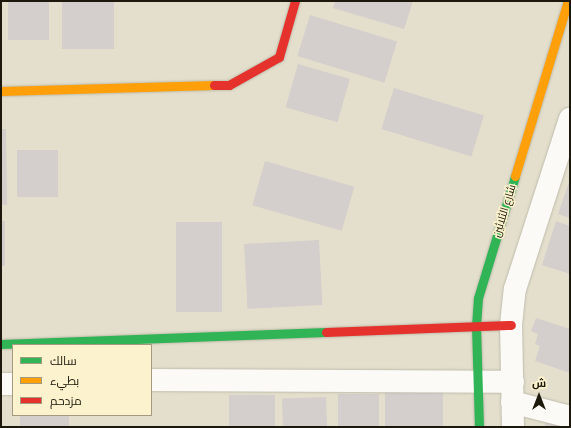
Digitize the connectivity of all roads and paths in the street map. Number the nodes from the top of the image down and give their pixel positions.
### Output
1 (295, 1) edge
2 (568, 1) edge
3 (1, 91) edge
4 (570, 119) edge
5 (511, 325) junction
6 (476, 326) junction
7 (1, 344) edge
8 (152, 380) edge
9 (478, 381) junction
10 (1, 384) edge
11 (12, 384) edge
12 (513, 392) junction
13 (570, 417) edge
14 (479, 427) edge
15 (513, 427) edge

1 - 3 street
2 - 6 street, شارع الثلاثين
4 - 5 street
5 - 6 street
5 - 12 street
6 - 7 street
6 - 9 street, شارع الثلاثين
8 - 9 street
9 - 12 street
9 - 14 street, شارع الثلاثين
10 - 11 street
12 - 13 street
12 - 15 street

